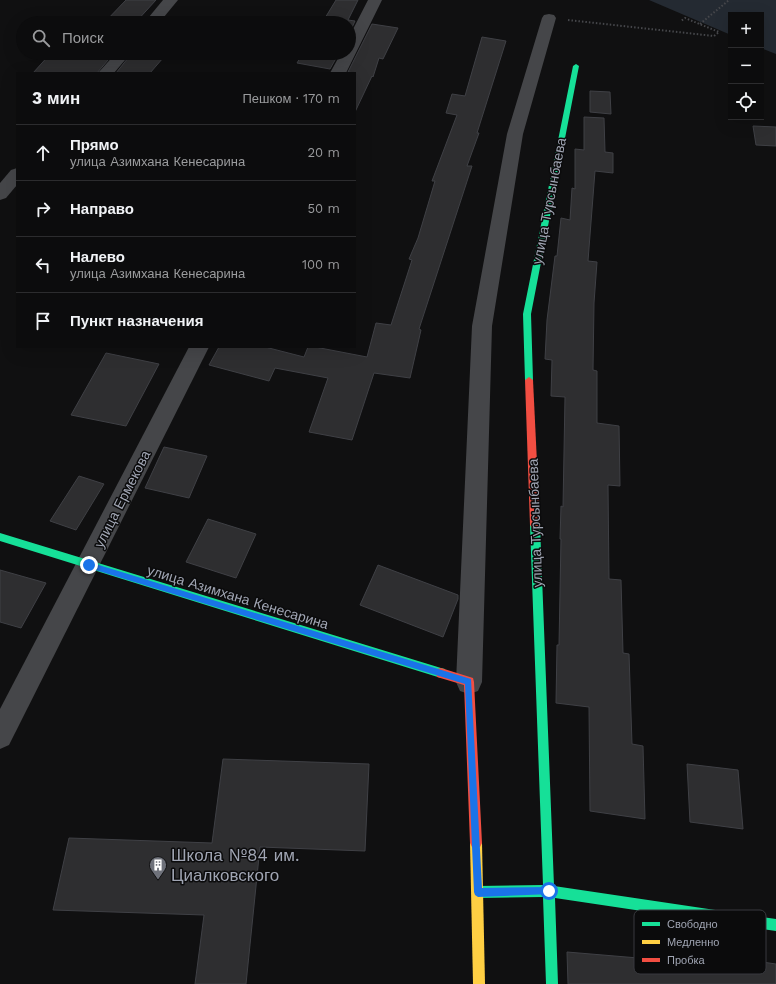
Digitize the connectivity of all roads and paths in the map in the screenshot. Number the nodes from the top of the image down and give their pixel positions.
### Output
1 (171, 0) edge
2 (375, 0) edge
3 (729, 0) edge
4 (157, 16) edge
5 (549, 18) joint
6 (681, 21) dead end
7 (700, 24) junction
8 (356, 37) edge
9 (118, 60) edge
10 (344, 60) edge
11 (576, 66) dead end
12 (107, 72) edge
13 (338, 72) edge
14 (0, 170) edge
15 (16, 174) edge
16 (16, 175) edge
17 (0, 194) edge
18 (198, 348) edge
19 (0, 537) edge
20 (89, 565) junction
21 (469, 682) junction
22 (0, 736) edge
23 (549, 891) junction
24 (478, 892) junction
25 (676, 910) edge
26 (766, 924) edge
27 (776, 925) edge
28 (479, 984) edge
29 (552, 984) edge

1 - 4 street
2 - 8 street
3 - 7 path
5 - 7 path
5 - 21 street
6 - 7 path
9 - 12 street
10 - 13 street
11 - 23 street, улица Турсынбаева
14 - 15 street
16 - 17 street
18 - 20 street, улица Ермекова
19 - 20 street, улица Азимхана Кенесарина
20 - 21 street, улица Азимхана Кенесарина
20 - 22 street, улица Ермекова
21 - 24 street
23 - 24 street
23 - 25 street
23 - 29 street, улица Турсынбаева
24 - 28 street
26 - 27 street

